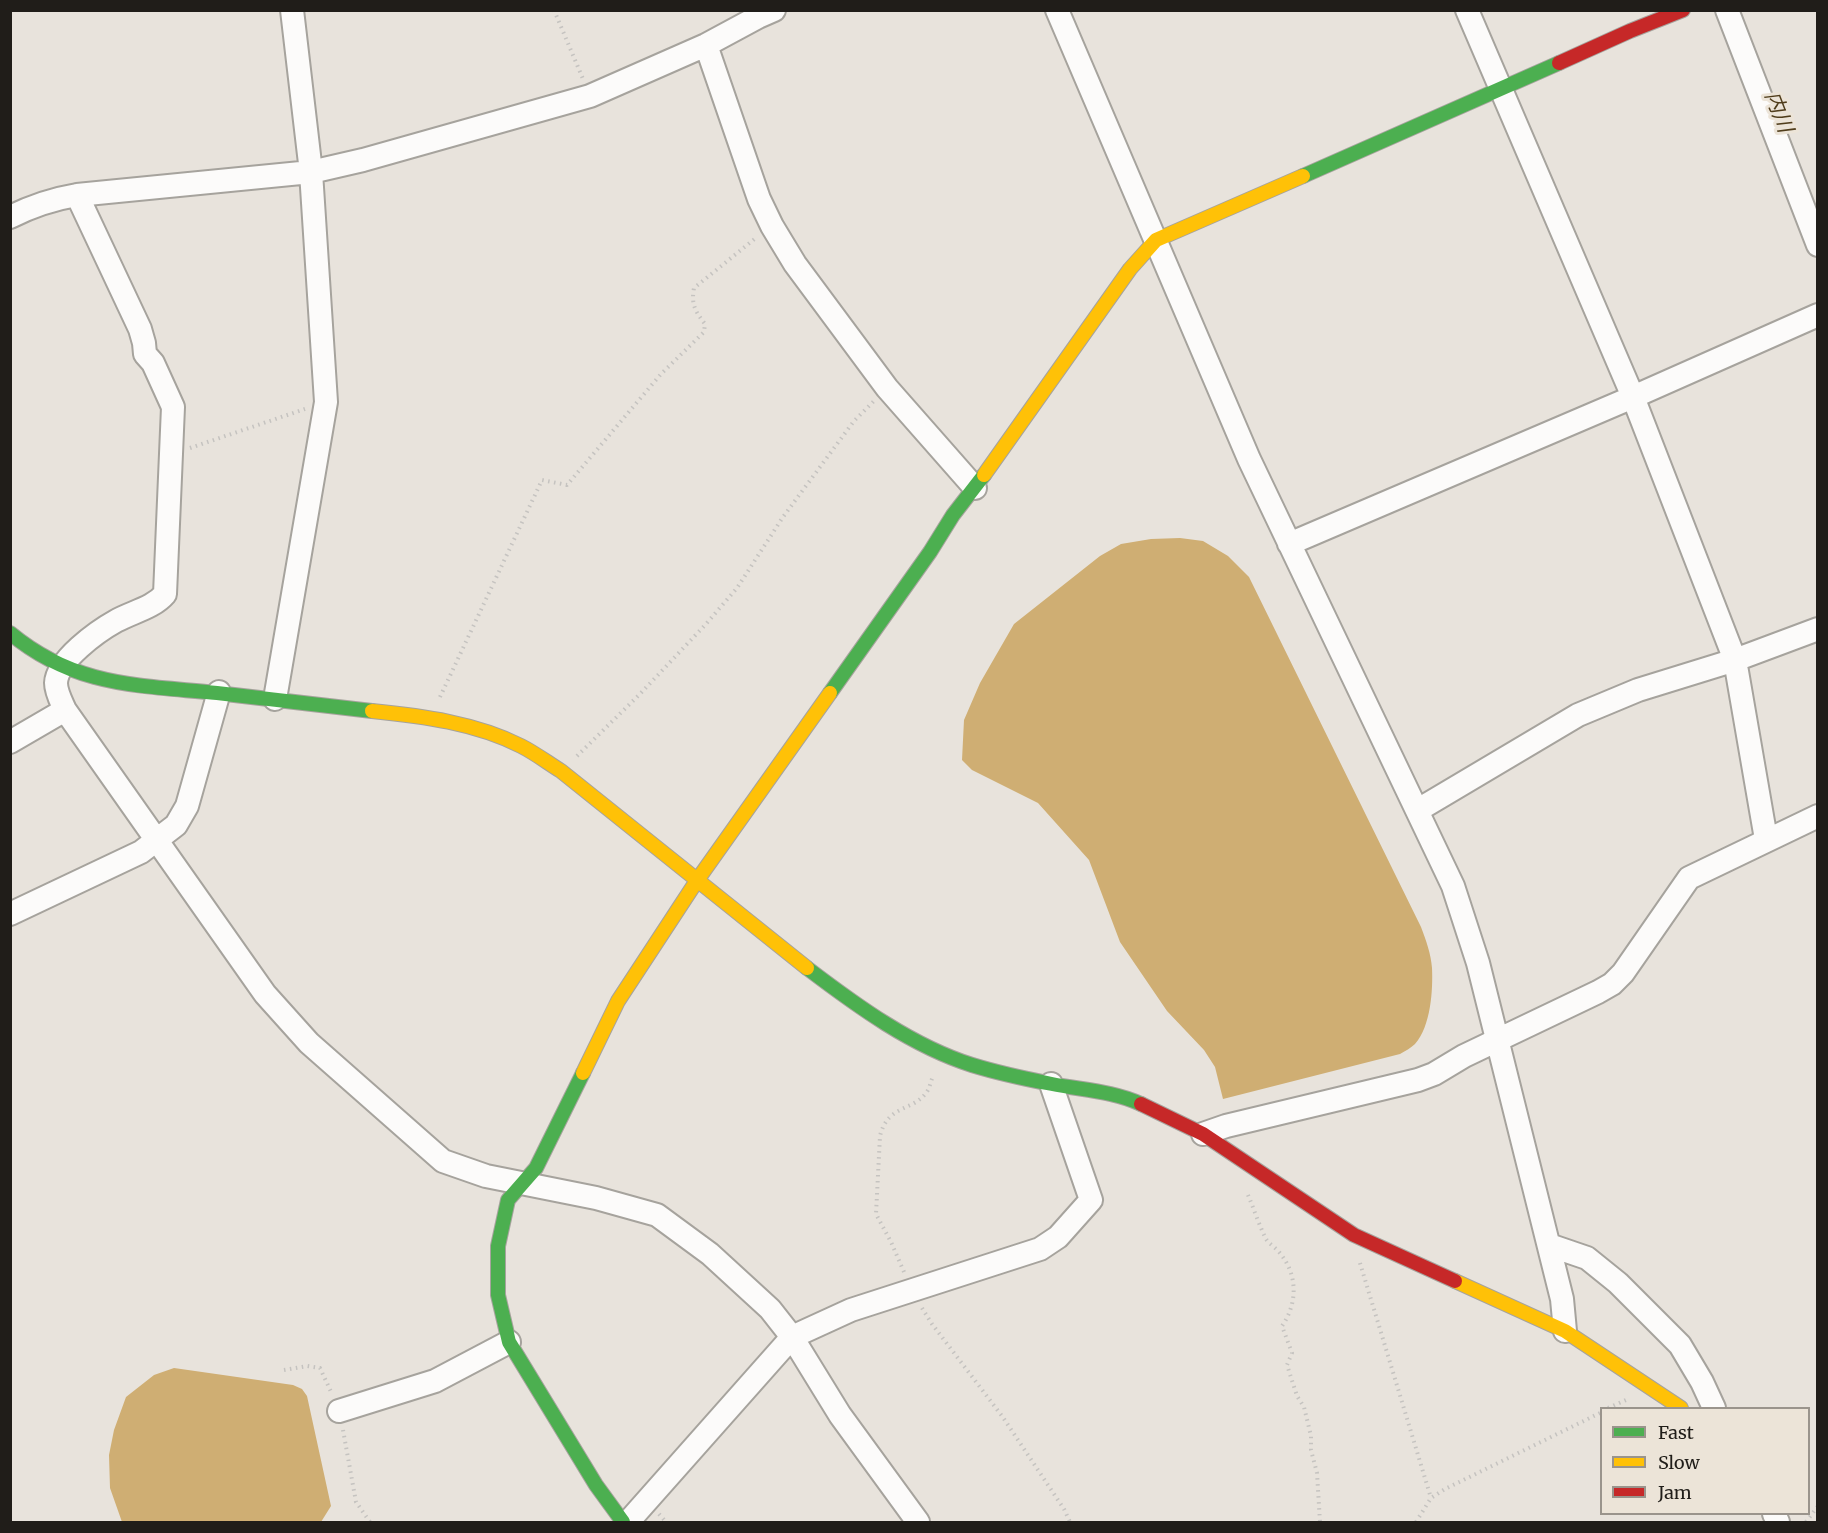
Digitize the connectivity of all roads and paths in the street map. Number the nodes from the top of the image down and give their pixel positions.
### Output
1 (292, 10) edge
2 (554, 10) edge
3 (1057, 10) edge
4 (1467, 10) edge
5 (1683, 10) edge
6 (1727, 10) edge
7 (762, 13) edge
8 (706, 45) junction
9 (1501, 90) junction
10 (590, 96) junction
11 (311, 172) junction
12 (77, 195) junction
13 (10, 217) edge
14 (772, 226) junction
15 (1156, 240) junction
16 (1818, 245) edge
17 (1818, 315) edge
18 (887, 388) junction
19 (1634, 397) junction
20 (326, 402) junction
21 (170, 455) junction
22 (975, 488) junction
23 (1289, 544) junction
24 (1818, 629) edge
25 (10, 633) edge
26 (1735, 660) junction
27 (63, 668) junction
28 (219, 692) junction
29 (276, 699) junction
30 (65, 710) junction
31 (430, 717) junction
32 (10, 742) edge
33 (561, 771) junction
34 (1418, 810) junction
35 (1818, 816) edge
36 (1766, 839) junction
37 (157, 840) junction
38 (698, 879) junction
39 (12, 912) edge
40 (1497, 1041) junction
41 (1051, 1084) junction
42 (1203, 1134) junction
43 (1251, 1167) junction
44 (522, 1185) junction
45 (1365, 1240) junction
46 (1549, 1245) junction
47 (1565, 1331) junction
48 (792, 1337) junction
49 (509, 1342) junction
50 (1679, 1407) edge
51 (1714, 1407) edge
52 (339, 1412) dead end
53 (1600, 1413) edge
54 (1431, 1498) junction
55 (1818, 1506) edge
56 (623, 1522) edge
57 (628, 1522) edge
58 (918, 1522) edge
59 (1320, 1522) edge
60 (1416, 1522) edge
61 (1806, 1522) edge

1 - 11 street
2 - 10 path
3 - 15 street
4 - 9 street
5 - 9 street
6 - 16 street
7 - 8 street
8 - 10 street
8 - 14 street
9 - 15 street
9 - 19 street
10 - 11 street
11 - 12 street
11 - 20 street
12 - 13 street
12 - 21 street
14 - 18 street
14 - 31 path
15 - 22 street
15 - 23 street
17 - 19 street
18 - 22 street
18 - 33 path
19 - 23 street
19 - 26 street
20 - 21 path
20 - 29 street
21 - 27 street
22 - 38 street
23 - 34 street
24 - 26 street
25 - 27 street
26 - 34 street
26 - 36 street
27 - 28 street
27 - 30 street
28 - 29 street
28 - 37 street
29 - 31 street
30 - 32 street
30 - 37 street
31 - 33 street
33 - 38 street
34 - 40 street
35 - 36 street
36 - 40 street
37 - 39 street
37 - 44 street
38 - 41 street
38 - 44 street
40 - 42 street
40 - 46 street
41 - 42 street
41 - 48 street
42 - 43 street
43 - 45 street
43 - 59 path
44 - 48 street
44 - 49 street
45 - 47 street
45 - 54 path
46 - 47 street
46 - 51 street
47 - 50 street
48 - 57 street
48 - 58 street
49 - 52 street
49 - 56 street
53 - 54 path
54 - 60 path
55 - 61 path

